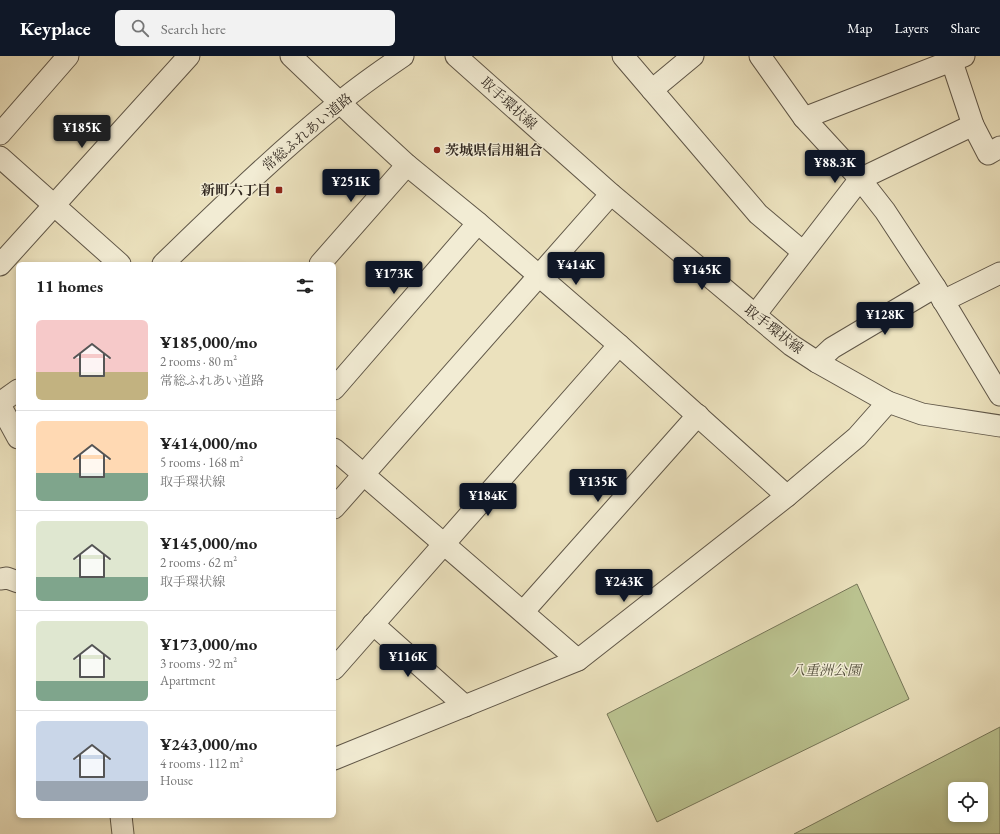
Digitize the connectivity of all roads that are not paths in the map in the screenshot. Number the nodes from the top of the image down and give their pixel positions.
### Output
1 (68, 56) edge
2 (189, 56) edge
3 (291, 56) edge
4 (403, 56) edge
5 (456, 56) edge
6 (623, 56) edge
7 (693, 56) edge
8 (760, 56) edge
9 (955, 58) edge
10 (652, 90) junction
11 (340, 102) junction
12 (804, 118) junction
13 (973, 125) junction
14 (0, 134) edge
15 (1000, 147) edge
16 (0, 157) edge
17 (407, 165) junction
18 (860, 179) junction
19 (611, 194) junction
20 (54, 205) junction
21 (478, 223) junction
22 (803, 252) junction
23 (118, 262) edge
24 (165, 262) edge
25 (322, 262) edge
26 (0, 266) edge
27 (1000, 273) edge
28 (539, 276) junction
29 (939, 294) junction
30 (755, 315) junction
31 (619, 345) junction
32 (817, 362) junction
33 (993, 369) edge
34 (336, 387) edge
35 (16, 392) edge
36 (1000, 396) edge
37 (888, 402) junction
38 (0, 404) edge
39 (698, 415) junction
40 (1000, 426) edge
41 (16, 434) edge
42 (336, 451) edge
43 (363, 474) junction
44 (787, 496) junction
45 (336, 506) edge
46 (443, 544) junction
47 (0, 579) edge
48 (16, 581) edge
49 (523, 612) junction
50 (373, 624) junction
51 (578, 660) junction
52 (336, 667) edge
53 (465, 706) junction
54 (336, 758) edge
55 (121, 818) edge
56 (122, 834) edge

1 - 14 street
2 - 20 street
3 - 11 street
4 - 11 street, 常総ふれあい道路
5 - 19 street, 取手環状線
6 - 10 street
7 - 10 street
8 - 12 street
9 - 12 street
9 - 13 street
10 - 22 street
11 - 17 street
11 - 24 street, 常総ふれあい道路
12 - 18 street
13 - 15 street
13 - 18 street
16 - 20 street
17 - 21 street
17 - 25 street
18 - 22 street
18 - 29 street
19 - 28 street
19 - 30 street, 取手環状線
20 - 23 street
20 - 26 street
21 - 28 street
21 - 34 street
22 - 30 street
27 - 29 street
28 - 31 street
28 - 43 street
29 - 32 street
29 - 33 street
30 - 32 street, 取手環状線
31 - 39 street
31 - 46 street
32 - 37 street, 取手環状線
33 - 36 street
35 - 38 street
37 - 40 street, 取手環状線
37 - 44 street
38 - 41 street
39 - 44 street
39 - 49 street
42 - 43 street
43 - 45 street
43 - 46 street
44 - 51 street
46 - 49 street
46 - 50 street
47 - 48 street
49 - 51 street
50 - 52 street
50 - 53 street
51 - 53 street
53 - 54 street
55 - 56 street

